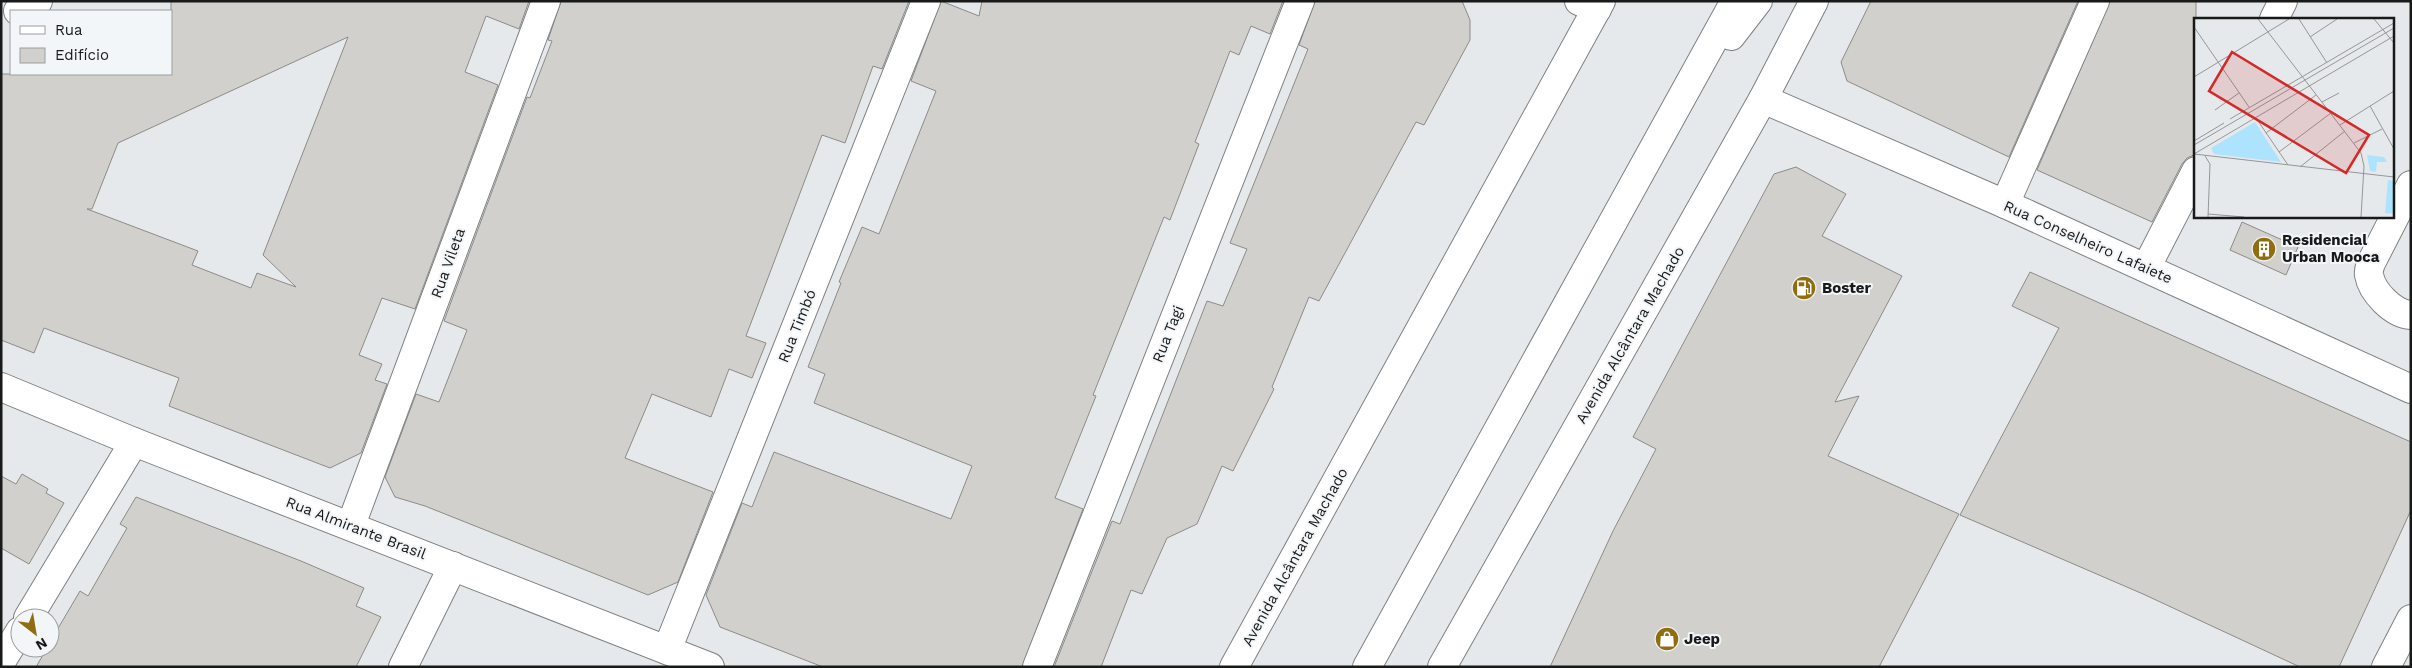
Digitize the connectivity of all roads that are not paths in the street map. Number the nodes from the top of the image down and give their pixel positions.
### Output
1 (38, 1) edge
2 (546, 1) edge
3 (926, 1) edge
4 (1300, 1) edge
5 (1735, 1) edge
6 (1758, 1) edge
7 (1814, 1) edge
8 (2095, 1) edge
9 (2283, 1) edge
10 (1592, 4) edge
11 (20, 10) edge
12 (2274, 18) edge
13 (1692, 83) junction
14 (1763, 99) junction
15 (2194, 175) edge
16 (2411, 185) edge
17 (2005, 204) junction
18 (2146, 268) junction
19 (2411, 315) edge
20 (1, 387) edge
21 (2411, 389) edge
22 (134, 442) junction
23 (350, 526) junction
24 (453, 566) junction
25 (34, 608) edge
26 (2411, 619) edge
27 (10, 647) edge
28 (668, 650) junction
29 (1, 662) edge
30 (404, 667) edge
31 (710, 667) edge
32 (1037, 667) edge
33 (1234, 667) edge
34 (1367, 667) edge
35 (1442, 667) edge
36 (2386, 667) edge

1 - 11 main road
2 - 23 main road, Rua Vileta
3 - 28 main road, Rua Timbó
4 - 32 main road, Rua Tagi
5 - 13 main road
6 - 13 main road
7 - 14 main road, Avenida Alcântara Machado
8 - 17 main road
9 - 12 main road
10 - 33 main road, Avenida Alcântara Machado
13 - 34 main road
14 - 17 main road, Rua Conselheiro Lafaiete
14 - 35 main road, Avenida Alcântara Machado
15 - 18 main road
16 - 19 main road
17 - 18 main road, Rua Conselheiro Lafaiete
18 - 21 main road, Rua Conselheiro Lafaiete
20 - 22 main road, Rua Almirante Brasil
22 - 23 main road, Rua Almirante Brasil
22 - 25 main road
23 - 24 main road, Rua Almirante Brasil
24 - 28 main road, Rua Almirante Brasil
24 - 30 main road
26 - 36 main road
27 - 29 main road
28 - 31 main road, Rua Almirante Brasil

